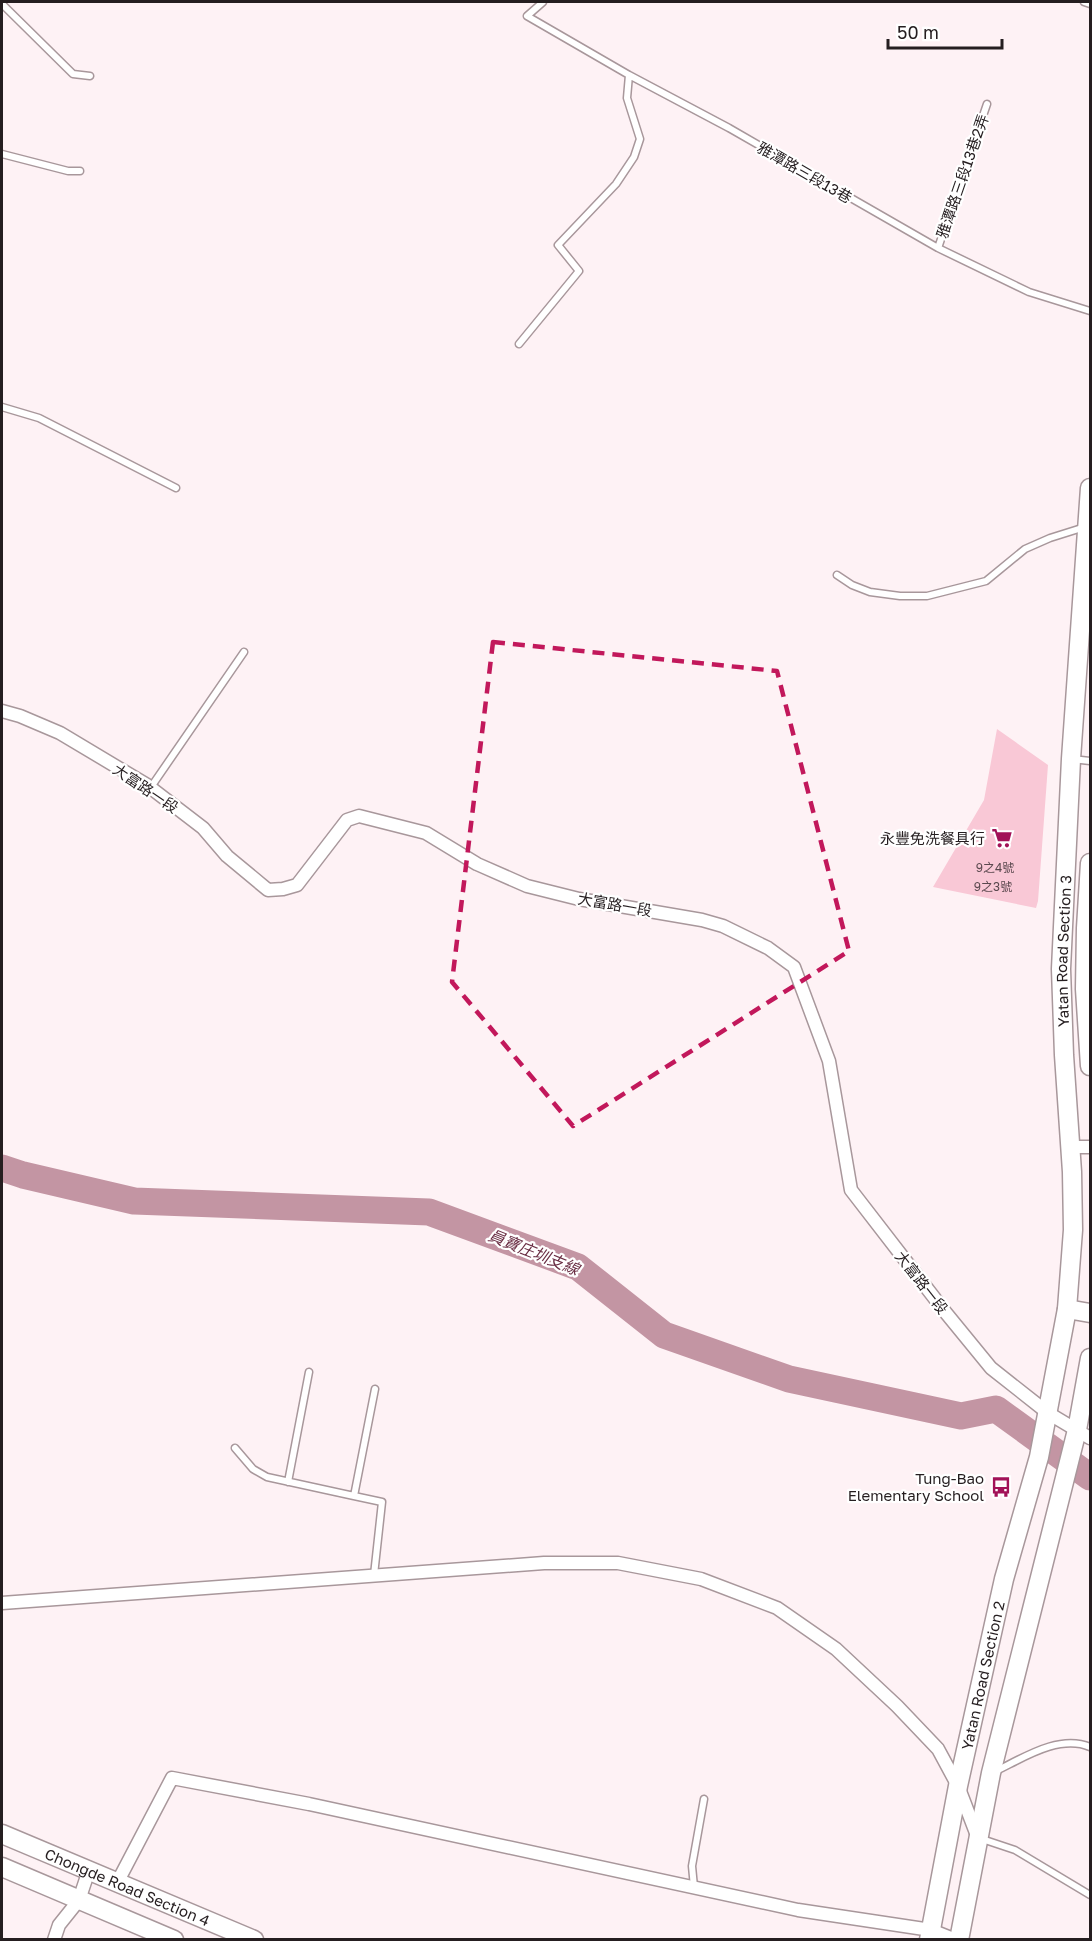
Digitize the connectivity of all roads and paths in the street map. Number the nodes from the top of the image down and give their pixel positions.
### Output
1 (543, 2) edge
2 (1084, 2) edge
3 (2, 4) edge
4 (1090, 4) edge
5 (628, 75) junction
6 (90, 76) dead end
7 (987, 104) dead end
8 (2, 154) edge
9 (80, 171) dead end
10 (938, 248) junction
11 (1090, 311) edge
12 (519, 344) dead end
13 (2, 407) edge
14 (176, 488) dead end
15 (1090, 488) edge
16 (1088, 525) junction
17 (837, 574) dead end
18 (244, 652) dead end
19 (2, 711) edge
20 (1071, 759) junction
21 (1090, 761) edge
22 (151, 788) junction
23 (1090, 863) edge
24 (1090, 1066) edge
25 (1071, 1147) junction
26 (1090, 1147) edge
27 (1066, 1309) junction
28 (1090, 1313) edge
29 (1090, 1358) edge
30 (309, 1372) dead end
31 (375, 1389) dead end
32 (1048, 1413) junction
33 (1084, 1434) edge
34 (236, 1448) dead end
35 (288, 1482) junction
36 (354, 1496) junction
37 (374, 1575) junction
38 (2, 1603) edge
39 (1090, 1747) edge
40 (991, 1773) junction
41 (958, 1786) junction
42 (704, 1799) dead end
43 (2, 1834) edge
44 (978, 1838) junction
45 (2, 1867) edge
46 (89, 1870) junction
47 (117, 1883) junction
48 (694, 1887) junction
49 (1090, 1895) edge
50 (79, 1900) junction
51 (930, 1935) edge
52 (54, 1940) edge
53 (174, 1940) edge
54 (254, 1940) edge
55 (958, 1940) edge

1 - 5 lane, 雅潭路三段13巷
2 - 4 lane
3 - 6 lane
5 - 10 lane, 雅潭路三段13巷
5 - 12 lane
7 - 10 lane, 雅潭路三段13巷2弄
8 - 9 lane
10 - 11 lane, 雅潭路三段13巷
13 - 14 lane
15 - 16 street, Yatan Road Section 3
16 - 17 lane
16 - 20 street, Yatan Road Section 3
18 - 22 lane
19 - 22 street, 大富路一段
20 - 21 lane
20 - 25 street, Yatan Road Section 3
22 - 32 street, 大富路一段
23 - 24 street, Yatan Road Section 3
25 - 26 street
25 - 27 street, Yatan Road Section 3
27 - 28 street
27 - 32 street, Yatan Road Section 3
29 - 33 street
30 - 35 lane
31 - 36 lane
32 - 33 street
32 - 41 street, Yatan Road Section 2
33 - 40 street, Yatan Road Section 2
34 - 35 lane
35 - 36 lane
36 - 37 lane
37 - 38 street
37 - 41 street
39 - 40 lane
40 - 44 street, Yatan Road Section 2
41 - 44 street
41 - 51 street, Yatan Road Section 2
42 - 48 lane
43 - 46 street, Chongde Road Section 4
44 - 49 lane
44 - 55 street, Yatan Road Section 2
45 - 50 street, Chongde Road Section 4
46 - 47 street, Chongde Road Section 4
46 - 50 street
47 - 48 street
47 - 54 street, Chongde Road Section 4
48 - 51 street
50 - 52 street
50 - 53 street, Chongde Road Section 4
51 - 55 street

